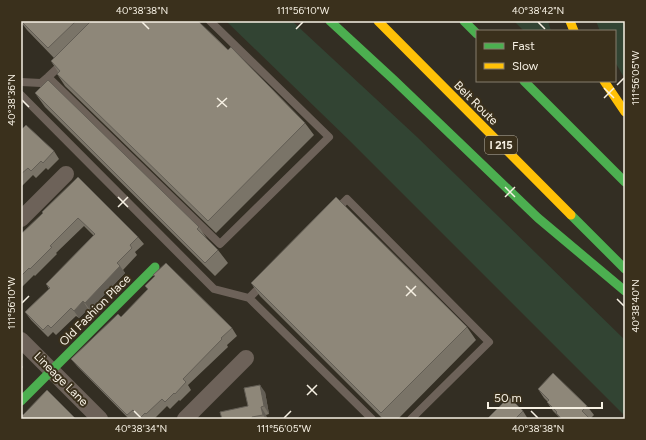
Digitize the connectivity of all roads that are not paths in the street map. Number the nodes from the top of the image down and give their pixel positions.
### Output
1 (210, 21) edge
2 (330, 21) edge
3 (378, 21) edge
4 (464, 21) edge
5 (476, 33) edge
6 (71, 55) edge
7 (48, 77) junction
8 (21, 82) edge
9 (525, 82) edge
10 (605, 82) edge
11 (21, 95) edge
12 (625, 112) edge
13 (66, 174) dead end
14 (625, 182) edge
15 (331, 216) edge
16 (21, 219) edge
17 (155, 267) dead end
18 (625, 269) edge
19 (271, 276) edge
20 (625, 291) edge
21 (249, 298) junction
22 (21, 340) edge
23 (246, 358) dead end
24 (52, 370) junction
25 (21, 401) edge
26 (100, 419) edge
27 (185, 419) edge
28 (372, 419) edge
29 (411, 419) edge

1 - 7 lane
2 - 20 main road
3 - 18 main road, Belt Route / I 215
4 - 5 main road
6 - 7 lane
7 - 8 lane
9 - 14 main road
10 - 12 main road
11 - 21 lane
13 - 16 street
15 - 29 lane
17 - 24 main road, Old Fashion Place
19 - 21 lane
21 - 28 lane
22 - 24 street, Lineage Lane
23 - 27 street
24 - 25 main road, Old Fashion Place
24 - 26 street, Lineage Lane

